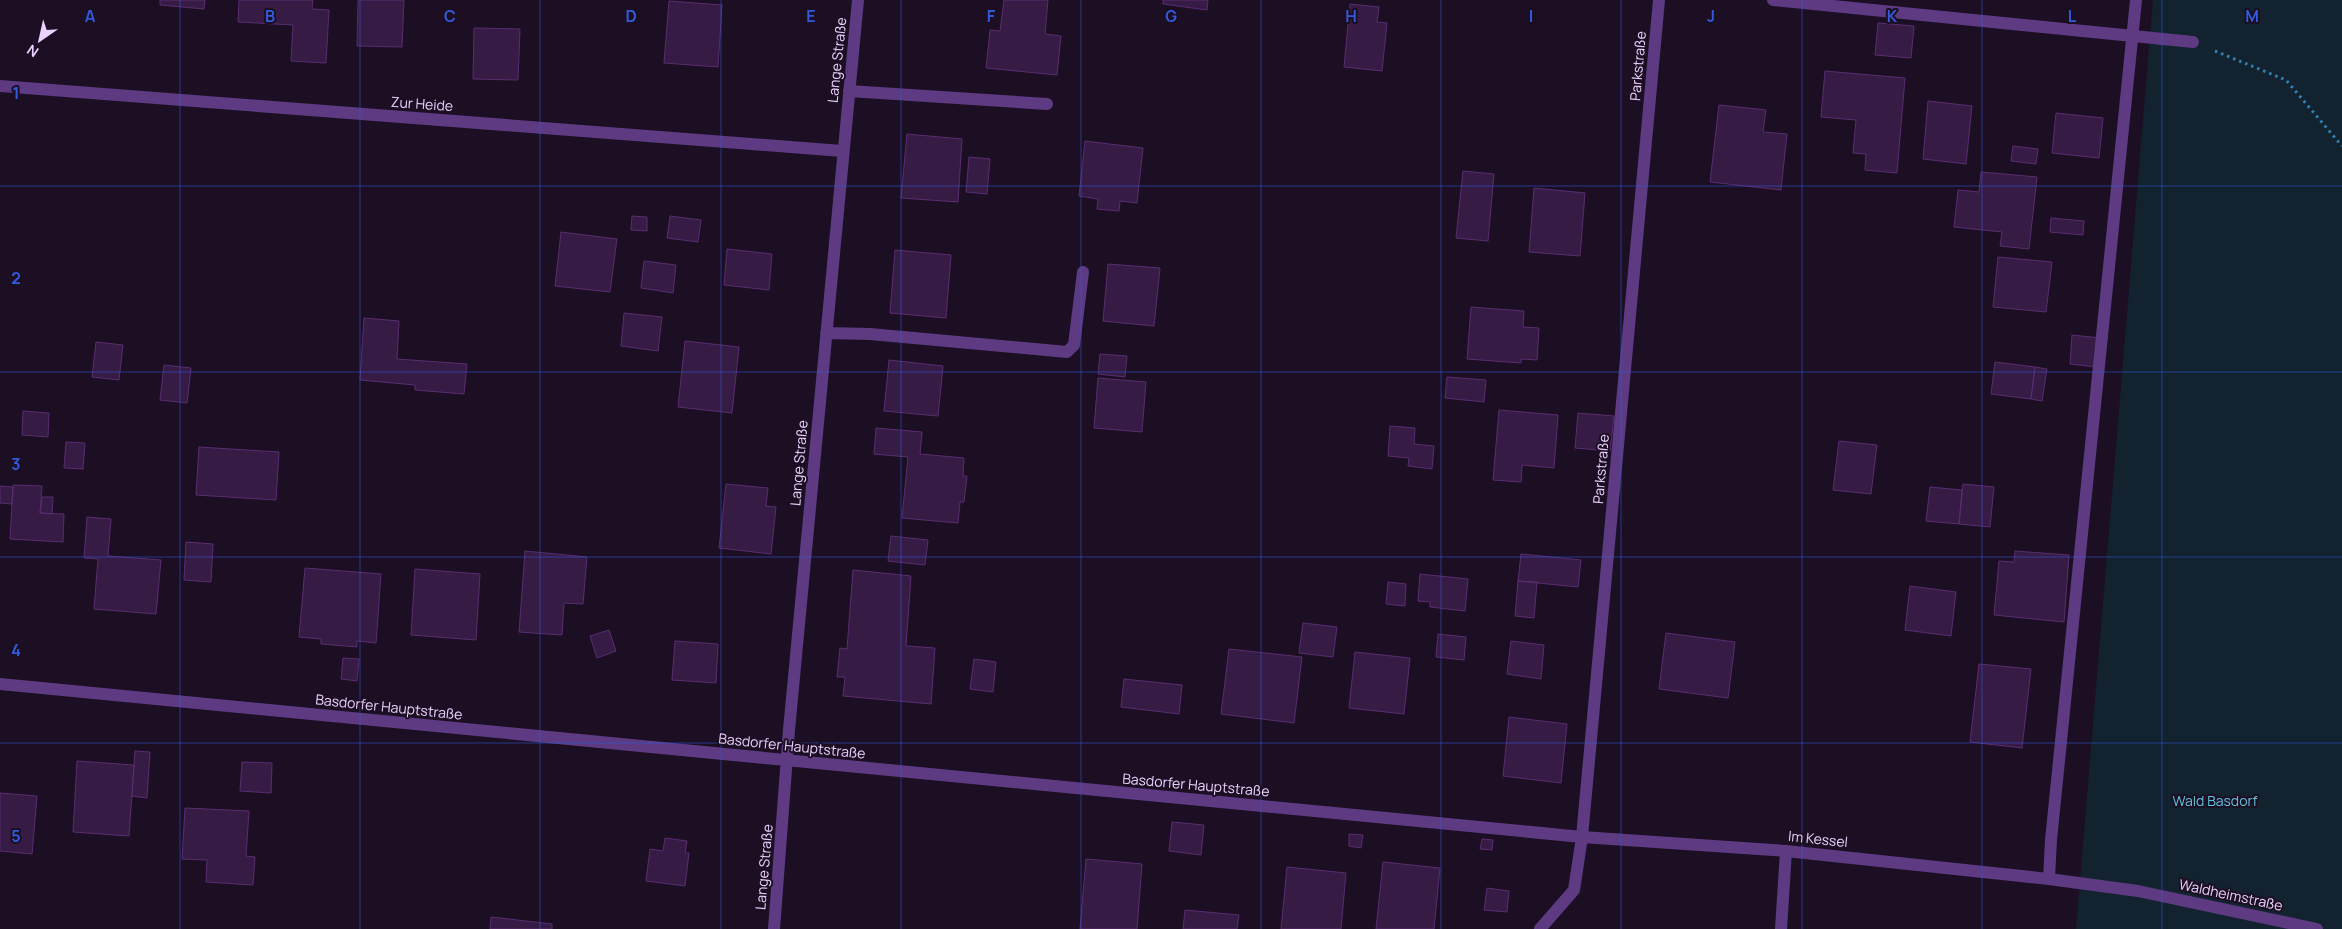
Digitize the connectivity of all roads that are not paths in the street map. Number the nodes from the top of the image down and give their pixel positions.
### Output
1 (858, 0) edge
2 (1659, 0) edge
3 (1773, 0) edge
4 (2136, 0) edge
5 (2133, 35) junction
6 (2193, 42) road end
7 (0, 86) edge
8 (849, 91) junction
9 (1047, 104) dead end
10 (842, 151) junction
11 (1083, 272) dead end
12 (826, 333) junction
13 (0, 684) edge
14 (788, 760) junction
15 (1582, 837) junction
16 (1786, 851) junction
17 (2049, 879) junction
18 (774, 929) edge
19 (1540, 929) edge
20 (1781, 929) edge
21 (2317, 929) edge

1 - 8 street, Lange Straße
2 - 15 street, Parkstraße
3 - 5 street
4 - 5 street
5 - 6 street
5 - 17 street
7 - 10 street, Zur Heide
8 - 9 street
8 - 10 street, Lange Straße
10 - 12 street, Lange Straße
11 - 12 street
12 - 14 street, Lange Straße
13 - 14 street, Basdorfer Hauptstraße
14 - 15 street, Basdorfer Hauptstraße
14 - 18 street, Lange Straße
15 - 16 street, Im Kessel
15 - 19 street, Parkstraße
16 - 17 street, Im Kessel
16 - 20 street
17 - 21 street, Waldheimstraße

